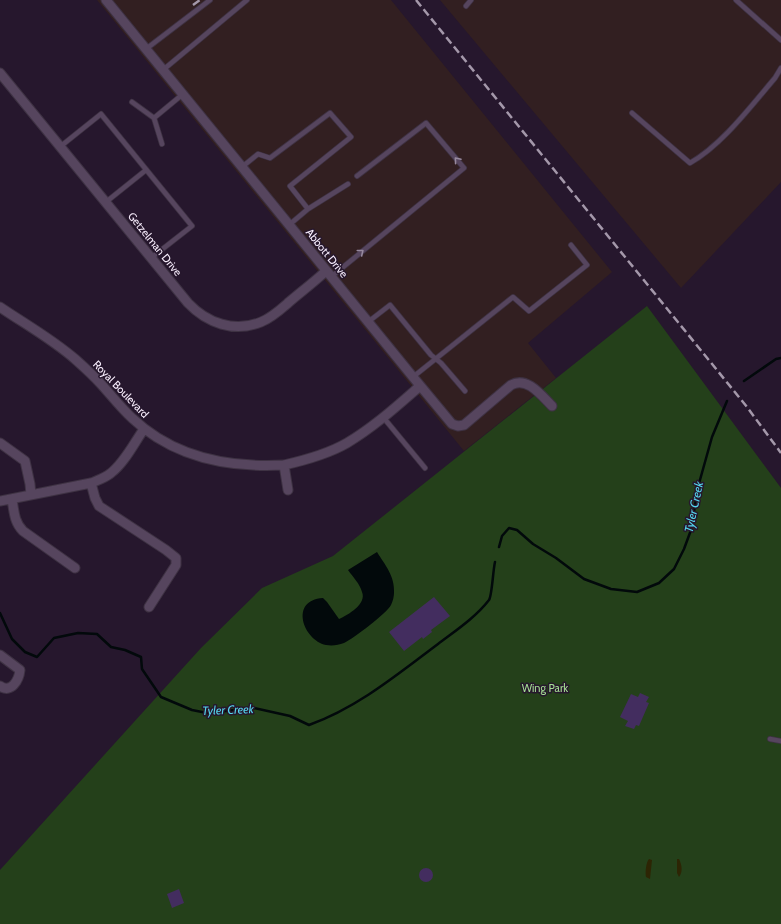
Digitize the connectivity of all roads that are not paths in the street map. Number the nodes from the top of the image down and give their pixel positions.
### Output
1 (106, 0) edge
2 (210, 0) edge
3 (247, 0) edge
4 (471, 0) edge
5 (736, 0) edge
6 (466, 6) dead end
7 (781, 40) edge
8 (146, 50) junction
9 (781, 68) edge
10 (163, 70) junction
11 (0, 73) edge
12 (183, 94) junction
13 (132, 102) dead end
14 (632, 112) dead end
15 (154, 118) junction
16 (162, 144) dead end
17 (61, 146) junction
18 (242, 167) junction
19 (146, 170) junction
20 (358, 176) dead end
21 (348, 184) dead end
22 (106, 202) junction
23 (308, 209) junction
24 (290, 225) junction
25 (572, 245) dead end
26 (151, 258) junction
27 (329, 274) junction
28 (0, 307) edge
29 (368, 322) junction
30 (436, 359) junction
31 (413, 378) junction
32 (420, 386) junction
33 (465, 391) dead end
34 (552, 406) dead end
35 (383, 417) junction
36 (144, 429) junction
37 (0, 443) edge
38 (284, 465) junction
39 (425, 468) dead end
40 (91, 483) junction
41 (288, 490) dead end
42 (30, 495) junction
43 (12, 499) junction
44 (0, 501) edge
45 (75, 568) dead end
46 (149, 607) dead end
47 (0, 655) edge
48 (0, 686) edge
49 (770, 739) dead end
50 (781, 741) edge

1 - 8 street, Abbott Drive
2 - 8 lane
3 - 10 lane
4 - 6 lane
5 - 7 lane
8 - 10 street, Abbott Drive
9 - 14 lane
10 - 12 street, Abbott Drive
11 - 17 street, Getzelman Drive
12 - 15 lane
12 - 18 street, Abbott Drive
13 - 15 lane
15 - 16 lane
17 - 19 lane
17 - 22 street, Getzelman Drive
18 - 23 lane
18 - 24 street, Abbott Drive
19 - 22 lane
19 - 26 lane
27 -> 20 lane
21 - 23 lane
22 - 26 street, Getzelman Drive
23 - 24 lane
24 - 27 street, Abbott Drive
25 - 30 lane
26 - 27 street, Getzelman Drive
27 - 29 street, Abbott Drive
28 - 36 street, Royal Boulevard
29 - 30 lane
29 - 31 street, Abbott Drive
30 - 31 lane
30 - 33 lane
31 - 32 street, Abbott Drive
32 - 34 street, Abbott Drive
32 - 35 street, Royal Boulevard
35 - 38 street, Royal Boulevard
35 - 39 lane
36 - 38 street, Royal Boulevard
36 - 40 street
37 - 42 street
38 - 41 street
40 - 42 street
40 - 46 street
42 - 43 street
43 - 44 street
43 - 45 street
47 - 48 street
49 - 50 lane

